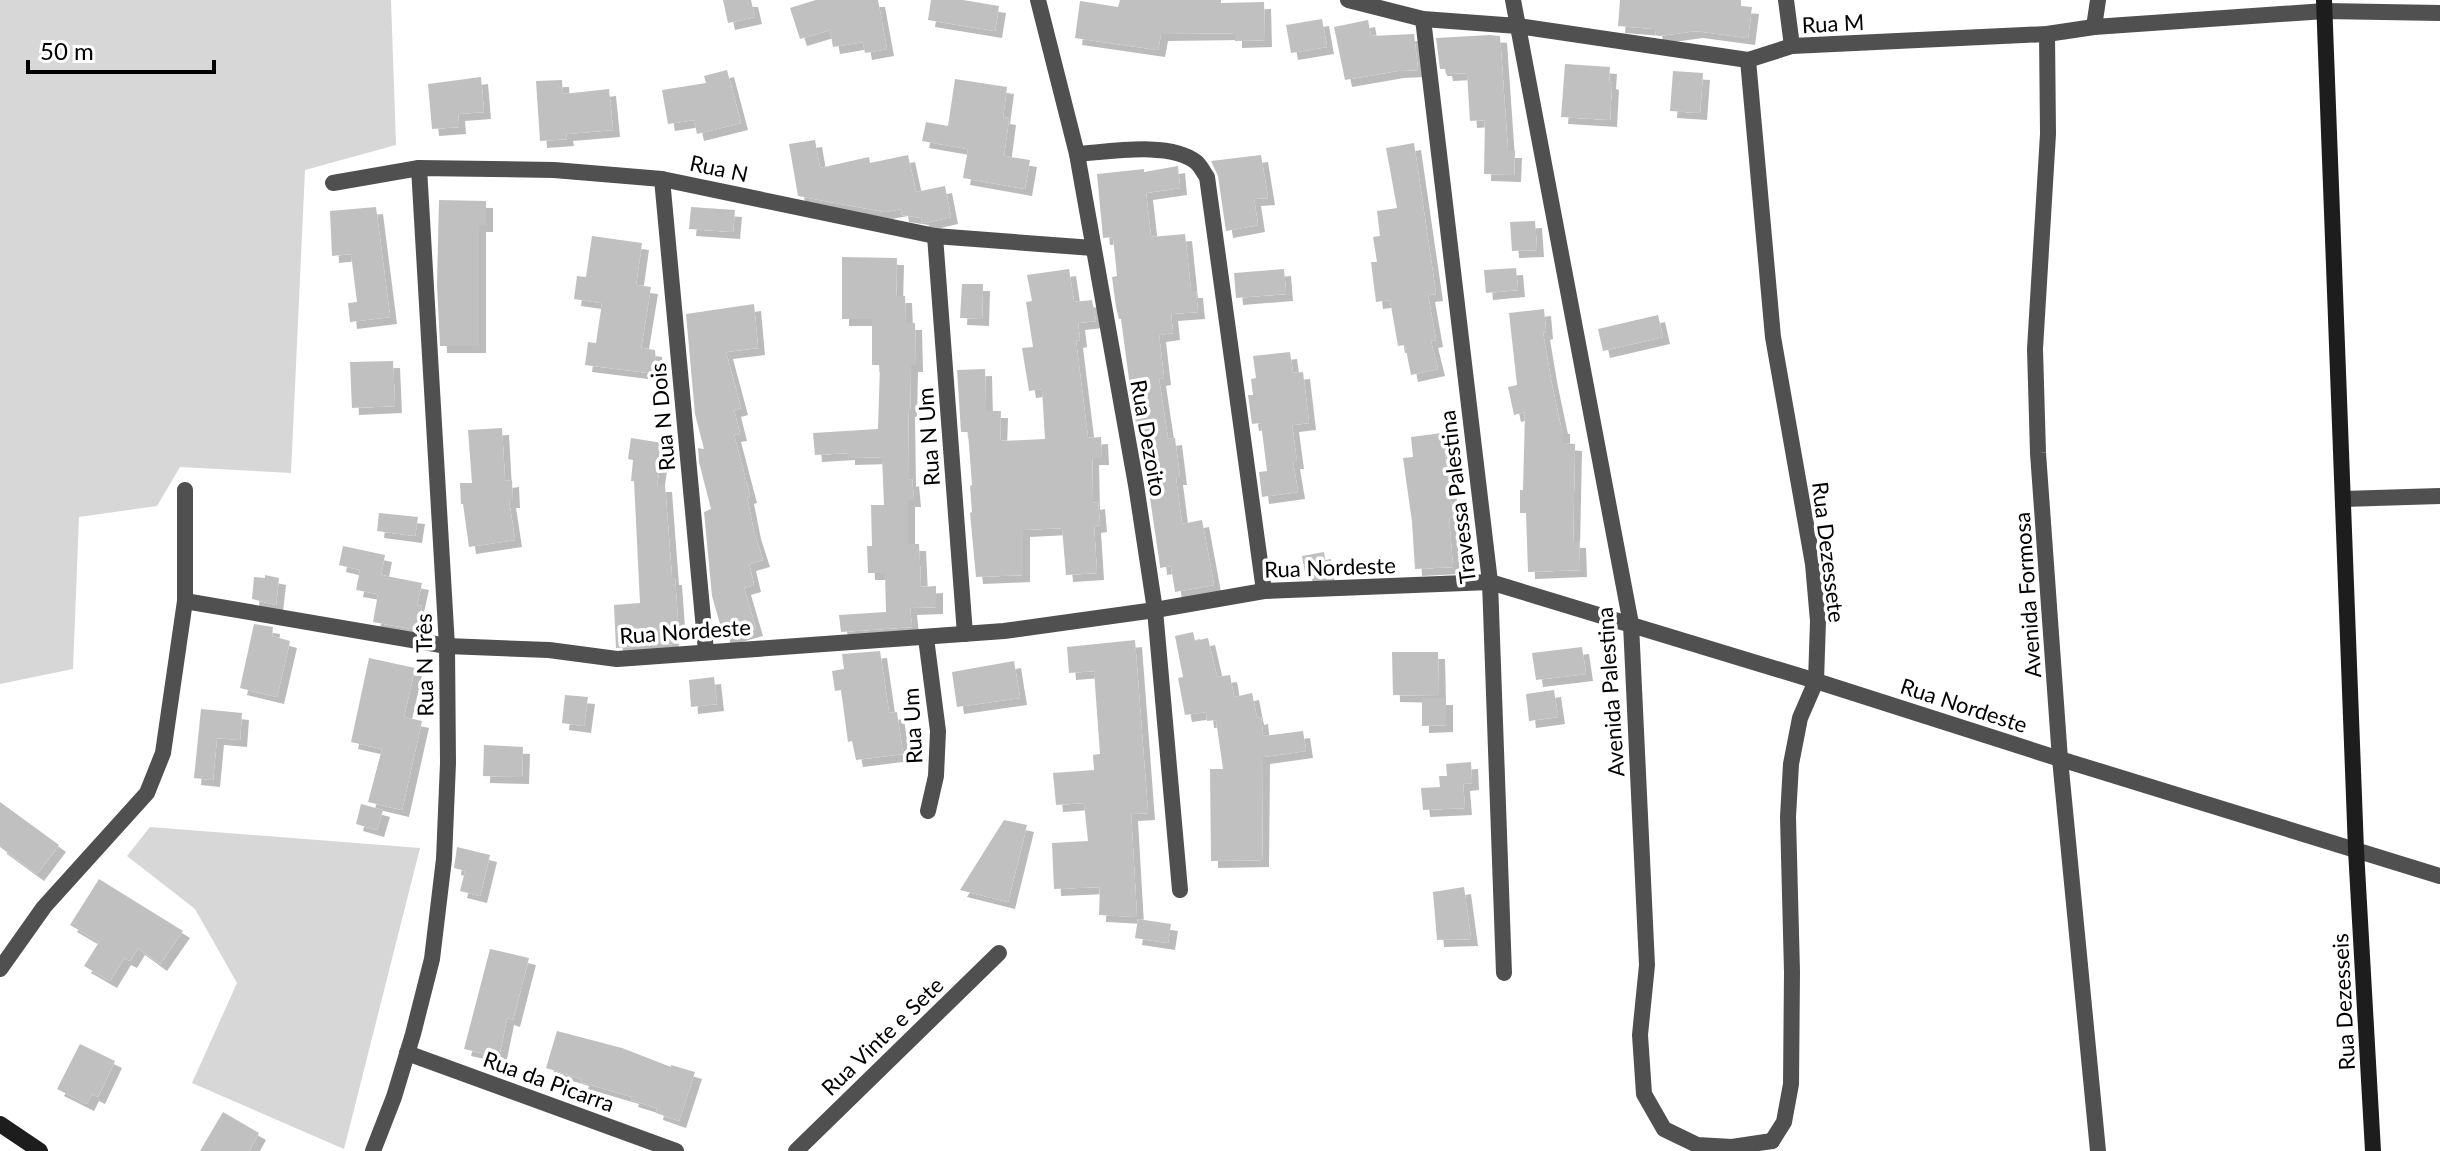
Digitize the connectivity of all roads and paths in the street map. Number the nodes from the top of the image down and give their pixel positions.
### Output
1 (1038, 0) edge
2 (1348, 0) edge
3 (1513, 0) edge
4 (1786, 0) edge
5 (2098, 0) edge
6 (2325, 5) edge
7 (2440, 13) edge
8 (1423, 19) junction
9 (1518, 26) junction
10 (2094, 27) junction
11 (2047, 34) junction
12 (1792, 46) junction
13 (1748, 60) junction
14 (1077, 154) junction
15 (419, 168) junction
16 (662, 179) junction
17 (333, 183) dead end
18 (935, 236) junction
19 (1093, 248) junction
20 (185, 490) dead end
21 (2440, 496) edge
22 (2343, 499) junction
23 (1490, 582) junction
24 (1264, 591) junction
25 (185, 601) junction
26 (1155, 610) junction
27 (1631, 624) junction
28 (965, 634) junction
29 (926, 638) junction
30 (447, 646) junction
31 (706, 651) junction
32 (1816, 681) junction
33 (2060, 759) junction
34 (928, 811) dead end
35 (2356, 850) junction
36 (2440, 876) edge
37 (1180, 890) dead end
38 (999, 953) dead end
39 (0, 969) edge
40 (1504, 973) dead end
41 (407, 1053) junction
42 (0, 1124) edge
43 (1772, 1146) edge
44 (40, 1151) edge
45 (373, 1151) edge
46 (676, 1151) edge
47 (796, 1151) edge
48 (2098, 1151) edge
49 (2373, 1151) edge

1 - 14 street, Rua Dezoito
2 - 8 street, Rua M
3 - 9 street, Avenida Palestina
4 - 12 street
5 - 10 street
6 - 7 street, Rua M
6 - 10 street, Rua M
6 - 22 main road
8 - 9 street, Rua M
8 - 23 street, Travessa Palestina
9 - 13 street, Rua M
9 - 27 street, Avenida Palestina
10 - 11 street, Rua M
11 - 12 street, Rua M
11 - 33 street, Avenida Formosa
12 - 13 street, Rua M
13 - 32 street, Rua Dezessete
14 - 19 street, Rua Dezoito
14 - 24 street
15 - 16 street, Rua N
15 - 17 street, Rua N
15 - 30 street, Rua N Três
16 - 18 street, Rua N
16 - 31 street, Rua N Dois
18 - 19 street, Rua N
18 - 28 street, Rua N Um
19 - 26 street, Rua Dezoito
20 - 25 street
21 - 22 street
22 - 35 main road
23 - 24 street, Rua Nordeste
23 - 27 street, Rua Nordeste
23 - 40 street, Travessa Palestina
24 - 26 street, Rua Nordeste
25 - 30 street, Rua Nordeste
25 - 39 street
26 - 28 street, Rua Nordeste
26 - 37 street, Rua Dezoito
27 - 32 street, Rua Nordeste
27 - 43 street, Avenida Palestina
28 - 29 street, Rua Nordeste
29 - 31 street, Rua Nordeste
29 - 34 street, Rua Um
30 - 31 street, Rua Nordeste
30 - 41 street, Rua N Três
32 - 33 street, Rua Nordeste
32 - 43 street, Rua Dezessete
33 - 35 street, Rua Nordeste
33 - 48 street, Avenida Formosa
35 - 36 street, Rua Nordeste
35 - 49 main road, Rua Dezesseis
38 - 47 street, Rua Vinte e Sete
41 - 45 street, Rua N Três
41 - 46 street, Rua da Picarra
42 - 44 main road

